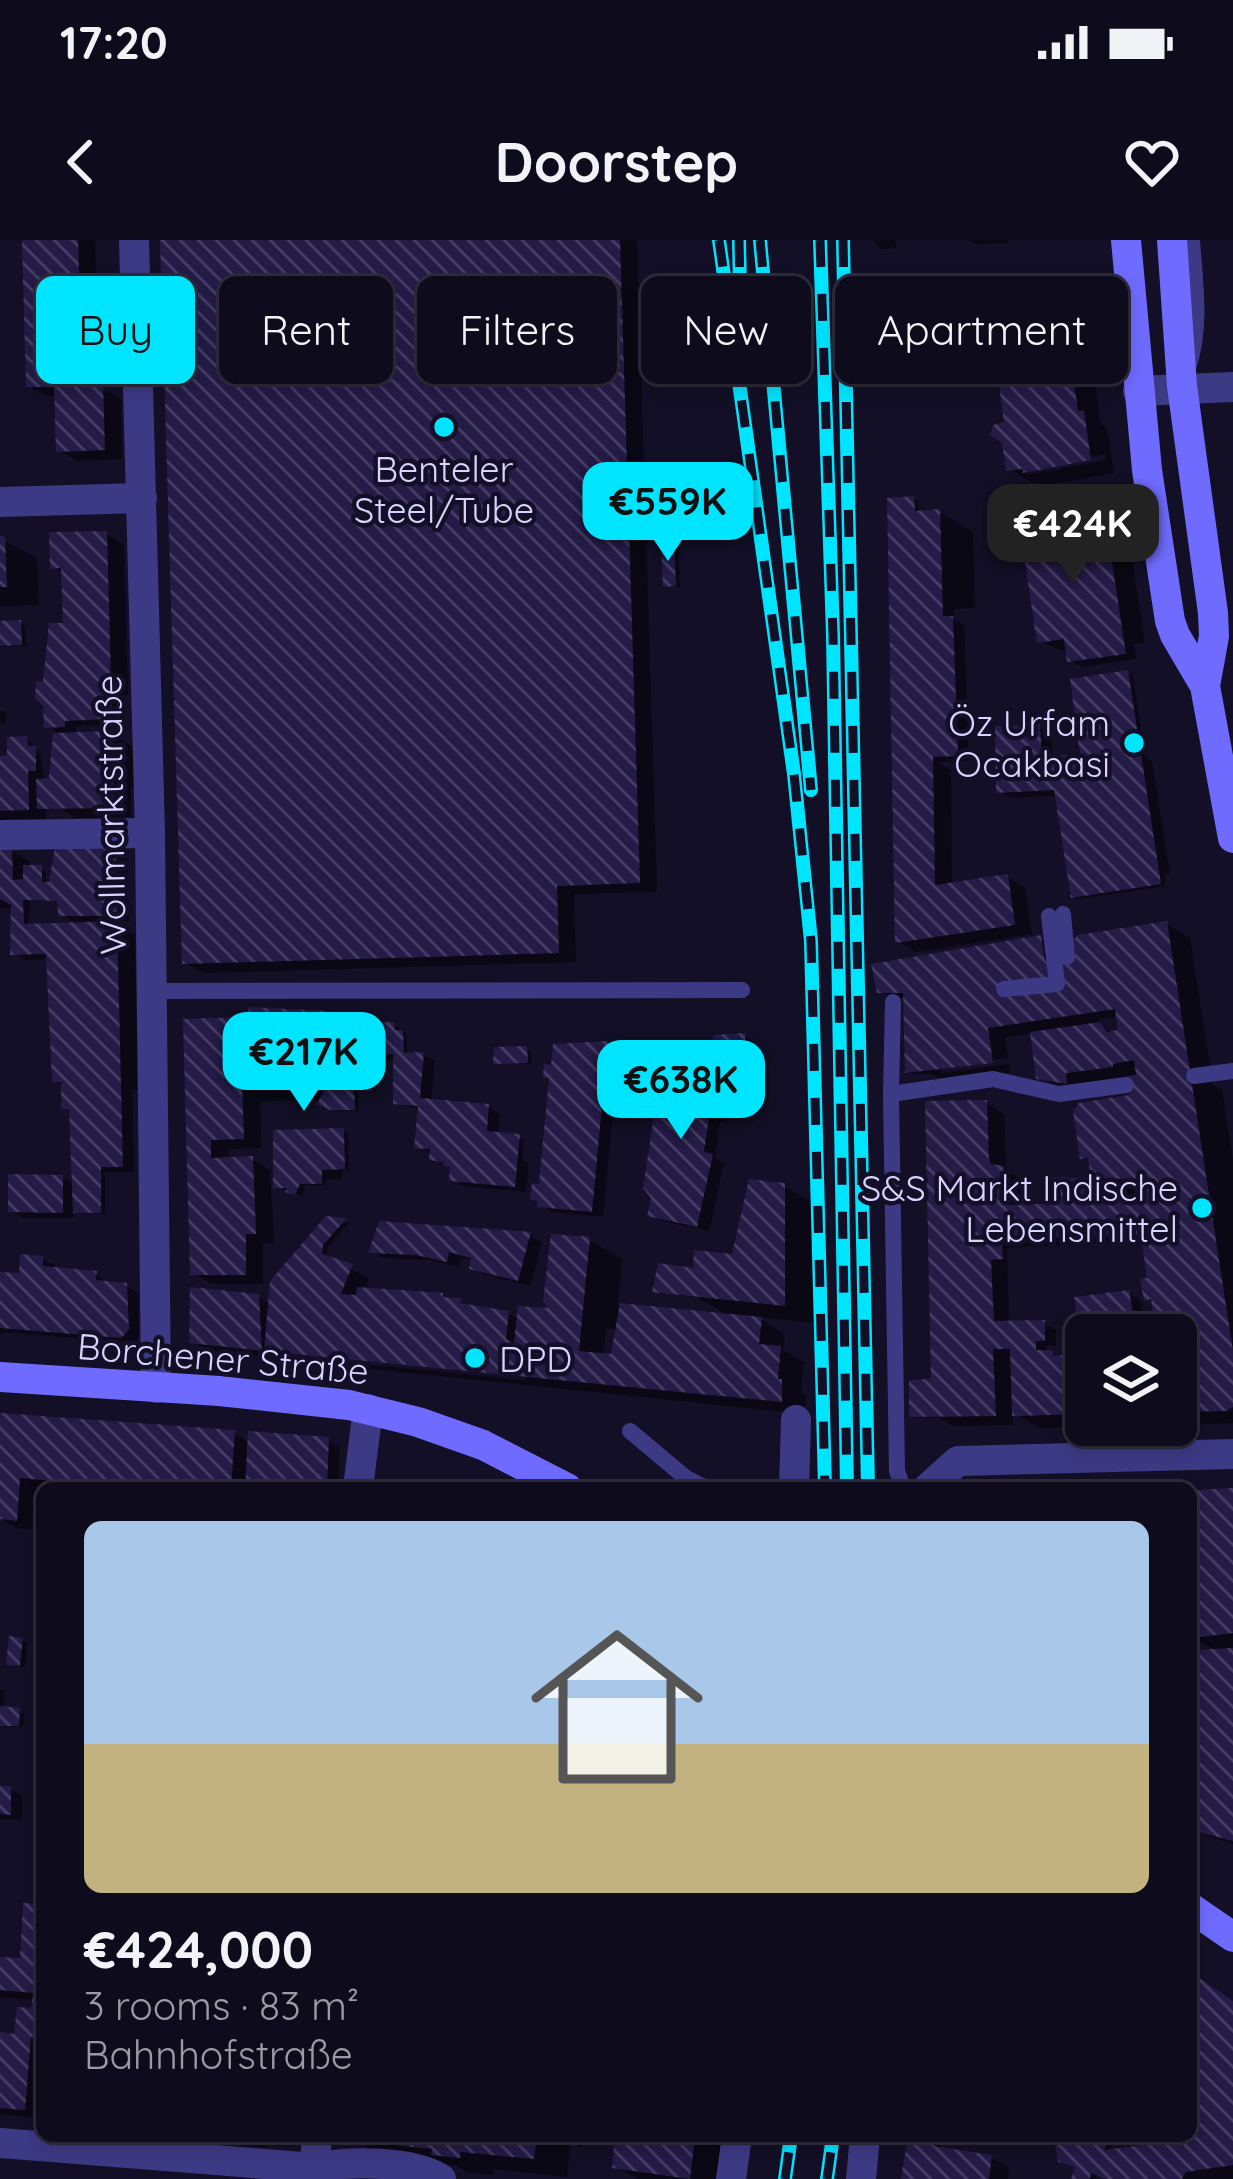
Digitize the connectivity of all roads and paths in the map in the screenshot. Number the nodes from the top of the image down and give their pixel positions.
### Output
1 (134, 240) edge
2 (1109, 240) edge
3 (1126, 240) edge
4 (1172, 240) edge
5 (1192, 240) edge
6 (1132, 315) junction
7 (1182, 386) junction
8 (1233, 387) edge
9 (1138, 391) junction
10 (142, 498) junction
11 (0, 502) edge
12 (1205, 686) junction
13 (150, 833) junction
14 (0, 835) edge
15 (1233, 838) edge
16 (1067, 957) dead end
17 (1004, 989) dead end
18 (742, 990) dead end
19 (152, 992) junction
20 (892, 1002) dead end
21 (1233, 1071) edge
22 (1194, 1076) dead end
23 (1126, 1085) dead end
24 (891, 1094) junction
25 (0, 1377) edge
26 (156, 1388) junction
27 (368, 1409) junction
28 (796, 1420) dead end
29 (630, 1431) dead end
30 (1233, 1454) edge
31 (359, 1482) edge
32 (555, 1482) edge
33 (694, 1482) edge
34 (794, 1482) edge
35 (901, 1482) edge
36 (935, 1482) edge
37 (1197, 1912) edge
38 (1228, 1929) edge
39 (317, 2142) edge
40 (735, 2142) edge
41 (864, 2142) edge
42 (0, 2143) edge
43 (314, 2173) edge
44 (441, 2179) edge
45 (731, 2179) edge
46 (860, 2179) edge

1 - 10 street, Wollmarktstraße
2 - 6 lane
3 - 6 main road
4 - 7 main road
5 - 7 lane
6 - 9 main road
7 - 8 street
7 - 9 street
7 - 12 main road
9 - 12 main road
10 - 11 street
10 - 13 street, Wollmarktstraße
12 - 15 main road
13 - 14 street
13 - 19 street, Wollmarktstraße
16 - 17 lane
18 - 19 lane
19 - 26 street, Wollmarktstraße
20 - 24 lane
21 - 22 lane
23 - 24 lane
24 - 35 lane
25 - 26 main road, Borchener Straße
26 - 27 main road, Borchener Straße
27 - 31 street
27 - 32 main road, Borchener Straße
28 - 34 street
29 - 33 lane
30 - 36 street
37 - 38 main road
39 - 43 street
40 - 45 street
41 - 46 street
42 - 43 street
43 - 44 street

